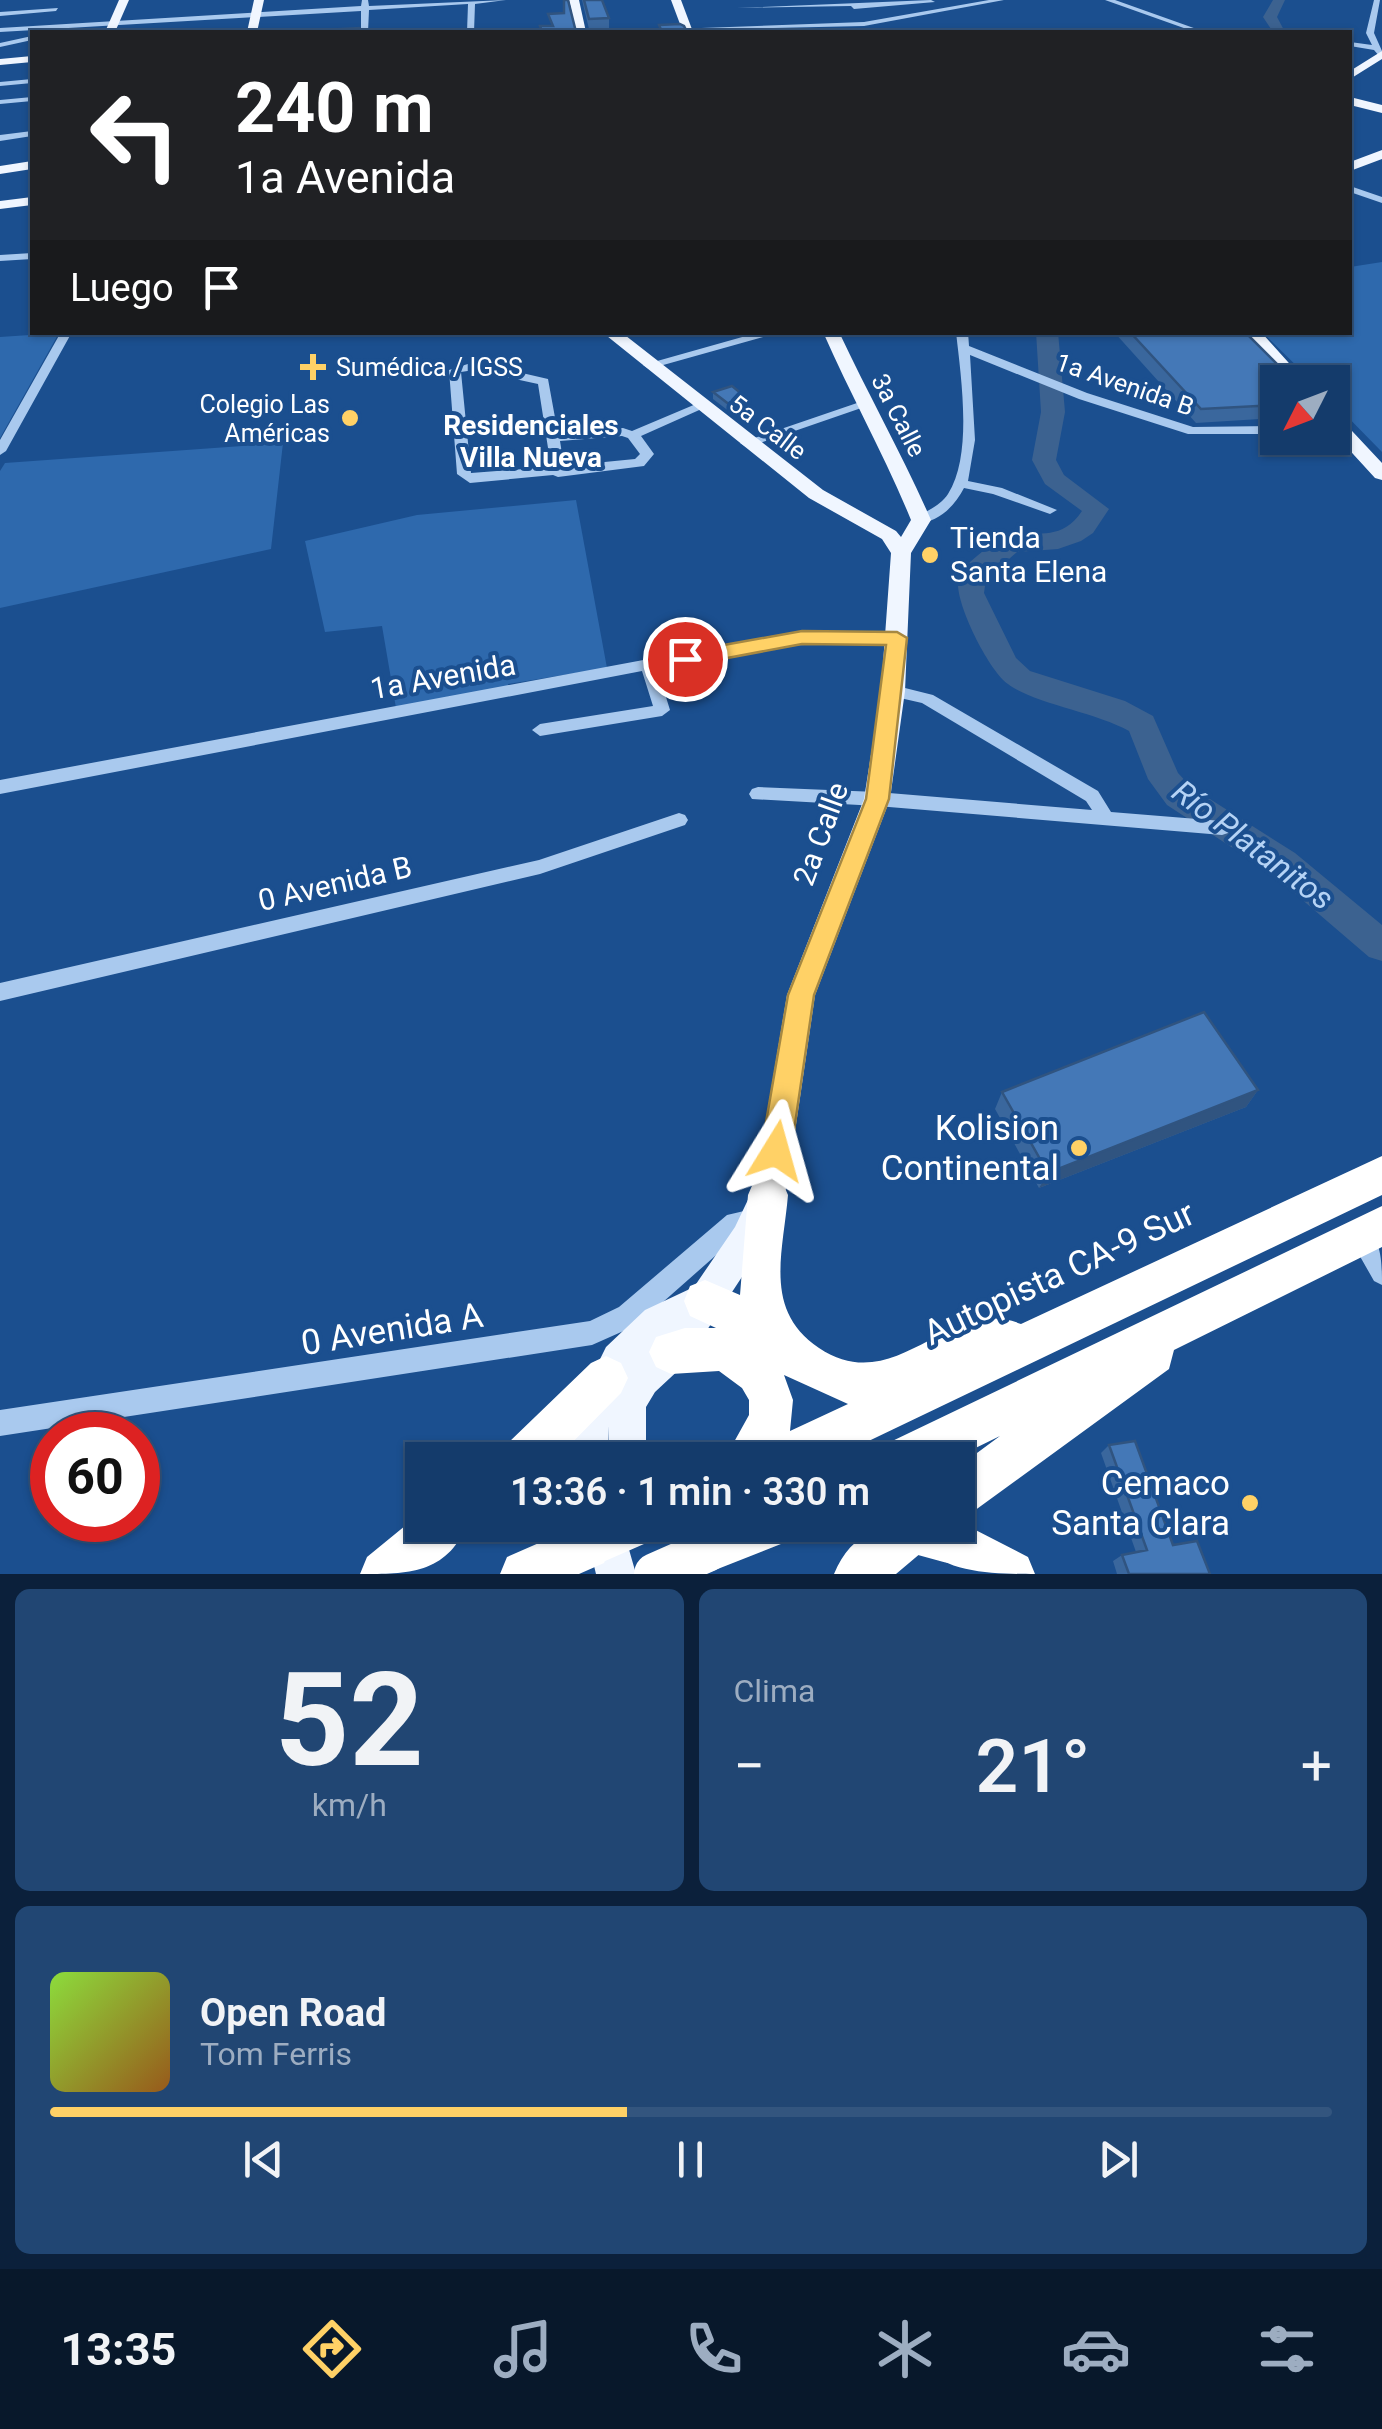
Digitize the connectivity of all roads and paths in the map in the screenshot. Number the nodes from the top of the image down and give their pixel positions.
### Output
1 (62, 0) edge
2 (124, 0) edge
3 (503, 0) edge
4 (574, 0) edge
5 (676, 0) edge
6 (963, 0) edge
7 (1001, 0) edge
8 (1108, 0) edge
9 (1376, 0) edge
10 (472, 1) edge
11 (421, 2) edge
12 (890, 2) edge
13 (365, 4) edge
14 (852, 4) edge
15 (236, 6) dead end
16 (740, 8) dead end
17 (56, 9) junction
18 (256, 9) edge
19 (0, 14) edge
20 (864, 24) junction
21 (112, 27) edge
22 (47, 29) edge
23 (0, 30) edge
24 (365, 30) edge
25 (471, 30) edge
26 (581, 30) edge
27 (688, 30) edge
28 (713, 30) edge
29 (1195, 30) edge
30 (30, 39) edge
31 (0, 45) edge
32 (1352, 45) edge
33 (1379, 52) edge
34 (30, 59) edge
35 (0, 62) edge
36 (1352, 74) edge
37 (30, 80) edge
38 (0, 84) edge
39 (30, 98) edge
40 (0, 102) edge
41 (1352, 102) edge
42 (1382, 109) edge
43 (19, 119) dead end
44 (30, 134) edge
45 (20, 135) junction
46 (0, 138) edge
47 (1382, 154) edge
48 (1354, 162) edge
49 (30, 166) edge
50 (0, 170) edge
51 (1352, 190) edge
52 (1382, 200) edge
53 (30, 201) edge
54 (0, 204) edge
55 (30, 256) edge
56 (0, 258) edge
57 (64, 335) edge
58 (618, 335) edge
59 (764, 335) edge
60 (832, 335) edge
61 (962, 335) edge
62 (1254, 335) edge
63 (964, 348) junction
64 (648, 365) junction
65 (1282, 365) edge
66 (864, 405) junction
67 (700, 407) junction
68 (1260, 431) edge
69 (633, 435) junction
70 (554, 438) junction
71 (1350, 441) edge
72 (746, 443) junction
73 (0, 450) edge
74 (565, 472) junction
75 (1382, 474) edge
76 (959, 483) junction
77 (1050, 510) dead end
78 (918, 526) junction
79 (895, 544) junction
80 (897, 638) junction
81 (649, 666) junction
82 (893, 691) junction
83 (540, 730) dead end
84 (0, 787) edge
85 (758, 794) dead end
86 (877, 799) junction
87 (1106, 818) junction
88 (679, 820) dead end
89 (1222, 828) dead end
90 (0, 992) edge
91 (1382, 1174) edge
92 (762, 1208) junction
93 (1375, 1245) edge
94 (706, 1301) junction
95 (1220, 1304) junction
96 (774, 1338) junction
97 (1031, 1338) junction
98 (672, 1352) junction
99 (606, 1378) junction
100 (0, 1423) edge
101 (541, 1442) edge
102 (587, 1442) edge
103 (627, 1442) edge
104 (763, 1442) edge
105 (815, 1442) edge
106 (939, 1442) edge
107 (975, 1482) edge
108 (423, 1542) edge
109 (649, 1542) edge
110 (731, 1542) edge
111 (919, 1542) edge
112 (949, 1542) edge
113 (602, 1548) edge
114 (384, 1574) edge
115 (524, 1574) edge
116 (658, 1574) edge
117 (858, 1574) edge
118 (1011, 1574) edge

1 - 17 street
2 - 21 main road
3 - 10 street
4 - 26 main road
5 - 27 main road
6 - 12 street
7 - 20 street
8 - 29 street
9 - 33 street
10 - 11 street
10 - 25 street
11 - 13 street
12 - 14 street
13 - 18 street
13 - 24 street
14 - 16 street
14 - 20 street
15 - 18 street
17 - 19 street
17 - 22 street
18 - 21 street
20 - 28 street
21 - 22 street
22 - 23 street
30 - 31 street
32 - 33 street
33 - 36 main road
34 - 35 main road
37 - 38 street
39 - 40 street
41 - 42 main road
43 - 45 street
44 - 45 street
45 - 46 street
47 - 48 main road
49 - 50 main road
51 - 52 street
53 - 54 main road
55 - 56 street
57 - 73 street
58 - 64 main road, 5a Calle
59 - 64 street
60 - 66 main road, 3a Calle
61 - 63 street
62 - 65 main road
63 - 68 street, 1a Avenida B
63 - 76 street
64 - 67 main road, 5a Calle
66 - 72 street
66 - 78 main road, 3a Calle
67 - 69 street
67 - 72 main road, 5a Calle
69 - 70 street
69 - 74 street
70 - 74 street
70 - 74 street
71 - 75 main road
72 - 79 main road, 5a Calle
76 - 77 street
76 - 78 street, 2a Calle
78 - 79 main road, 2a Calle
79 - 80 main road, 2a Calle
80 - 81 street, 1a Avenida
80 - 82 main road, 2a Calle
81 - 83 street
81 - 84 street, 1a Avenida
82 - 86 main road, 2a Calle
82 - 87 street
85 - 86 street
86 - 87 street
86 - 92 main road, 2a Calle
87 - 89 street
88 - 90 street, 0 Avenida B
91 - 97 highway, Autopista CA-9 Sur
92 - 94 main road, 2a Calle
92 - 96 highway
92 - 100 street, 0 Avenida A
93 - 95 highway
94 - 96 highway
94 - 98 main road, 2a Calle
94 - 99 main road
95 - 106 highway
95 - 107 highway
96 - 97 highway
97 - 105 highway, Autopista CA-9 Sur
98 - 103 main road, 2a Calle
98 - 104 highway
99 - 101 highway
99 - 102 main road
108 - 114 highway
109 - 116 main road
110 - 116 highway, bridge
111 - 117 highway
112 - 118 highway
113 - 115 highway

